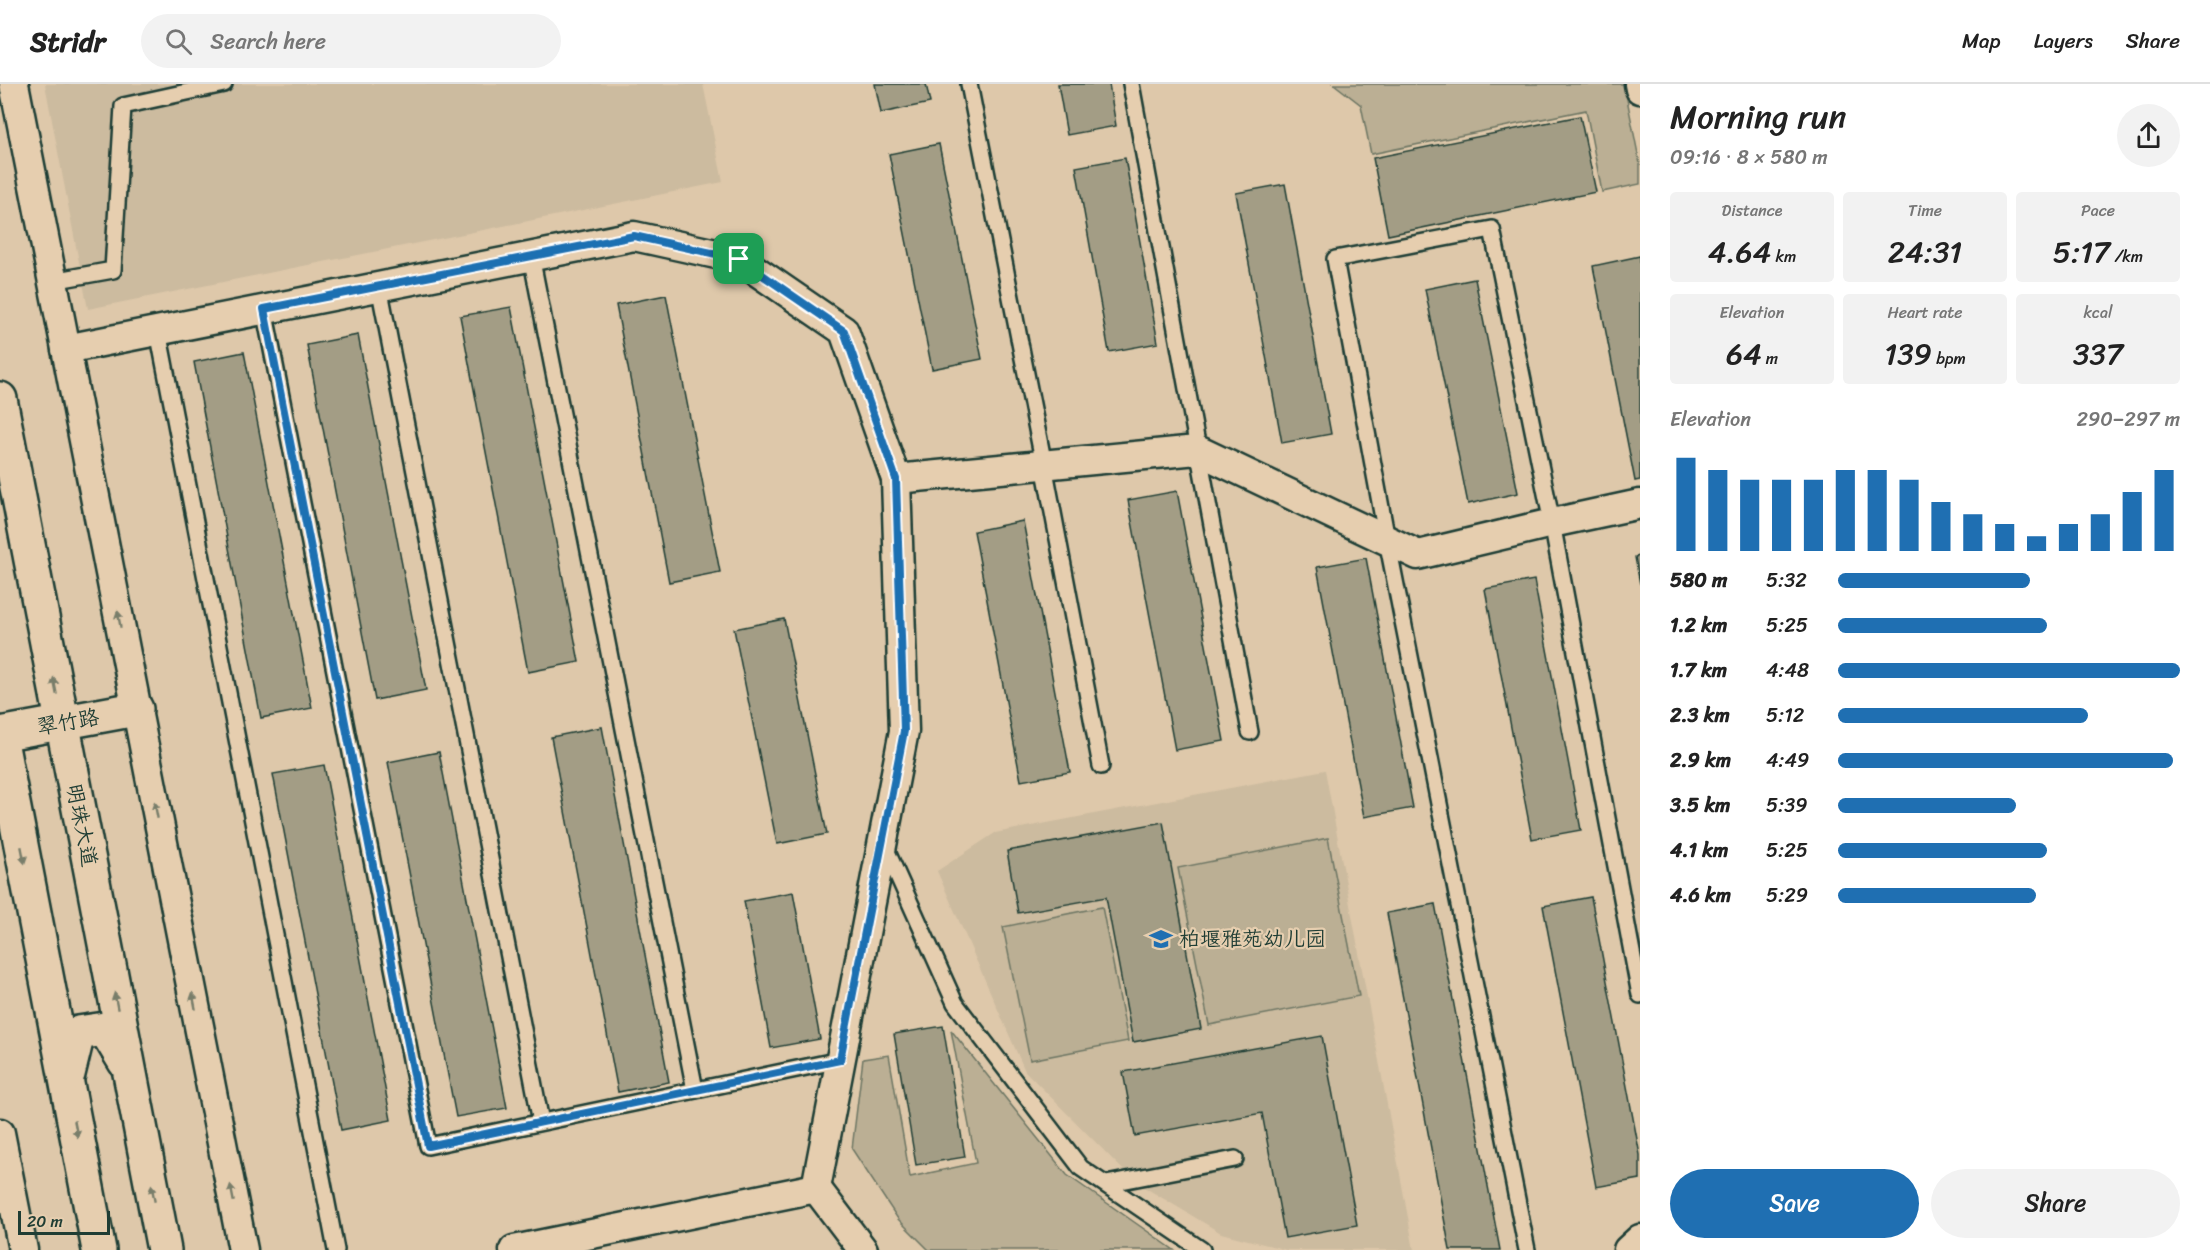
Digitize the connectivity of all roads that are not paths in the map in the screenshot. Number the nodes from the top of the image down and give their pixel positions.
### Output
1 (14, 84) edge
2 (224, 84) edge
3 (969, 84) edge
4 (1131, 84) edge
5 (1639, 84) edge
6 (1640, 89) edge
7 (531, 256) junction
8 (52, 281) junction
9 (379, 286) junction
10 (264, 309) junction
11 (158, 331) junction
12 (66, 349) junction
13 (0, 399) edge
14 (1197, 450) junction
15 (1044, 465) junction
16 (896, 479) junction
17 (1640, 504) edge
18 (1552, 523) junction
19 (1387, 540) junction
20 (136, 709) junction
21 (62, 723) junction
22 (1250, 732) dead end
23 (0, 735) edge
24 (1101, 766) dead end
25 (883, 841) junction
26 (1640, 995) edge
27 (840, 1060) junction
28 (129, 1069) junction
29 (66, 1081) junction
30 (695, 1090) junction
31 (541, 1122) junction
32 (0, 1132) edge
33 (1235, 1159) dead end
34 (1106, 1184) junction
35 (816, 1188) junction
36 (1640, 1239) edge
37 (23, 1250) edge
38 (99, 1250) edge
39 (164, 1250) edge
40 (243, 1250) edge
41 (336, 1250) edge
42 (514, 1250) edge
43 (863, 1250) edge
44 (1202, 1250) edge
45 (1527, 1250) edge
46 (1628, 1250) edge

1 - 8 street
2 - 8 lane
3 - 15 lane
4 - 14 lane
5 - 6 street
7 - 9 street
7 - 16 street
7 - 30 lane
8 - 12 street
9 - 10 street
9 - 31 lane
10 - 11 street
10 - 31 lane
11 - 12 street
11 - 41 lane
20 -> 12 street
21 -> 13 main road, 明珠大道
14 - 15 street
14 - 19 street
14 - 22 lane
15 - 16 street
15 - 24 lane
16 - 25 street
17 - 18 street
18 - 19 street
18 - 19 lane
18 - 26 lane
19 - 45 lane
20 - 21 main road, 翠竹路
40 -> 20 street
21 - 23 main road, 翠竹路
28 -> 21 main road, 明珠大道
23 -> 29 main road
25 - 27 street
25 - 34 lane
27 - 30 lane
27 - 35 street
28 - 29 main road
39 -> 28 main road, 明珠大道
29 -> 38 main road
30 - 31 lane
32 - 37 street
33 - 34 lane
34 - 44 lane
35 - 42 street
35 - 43 street
36 - 46 street

